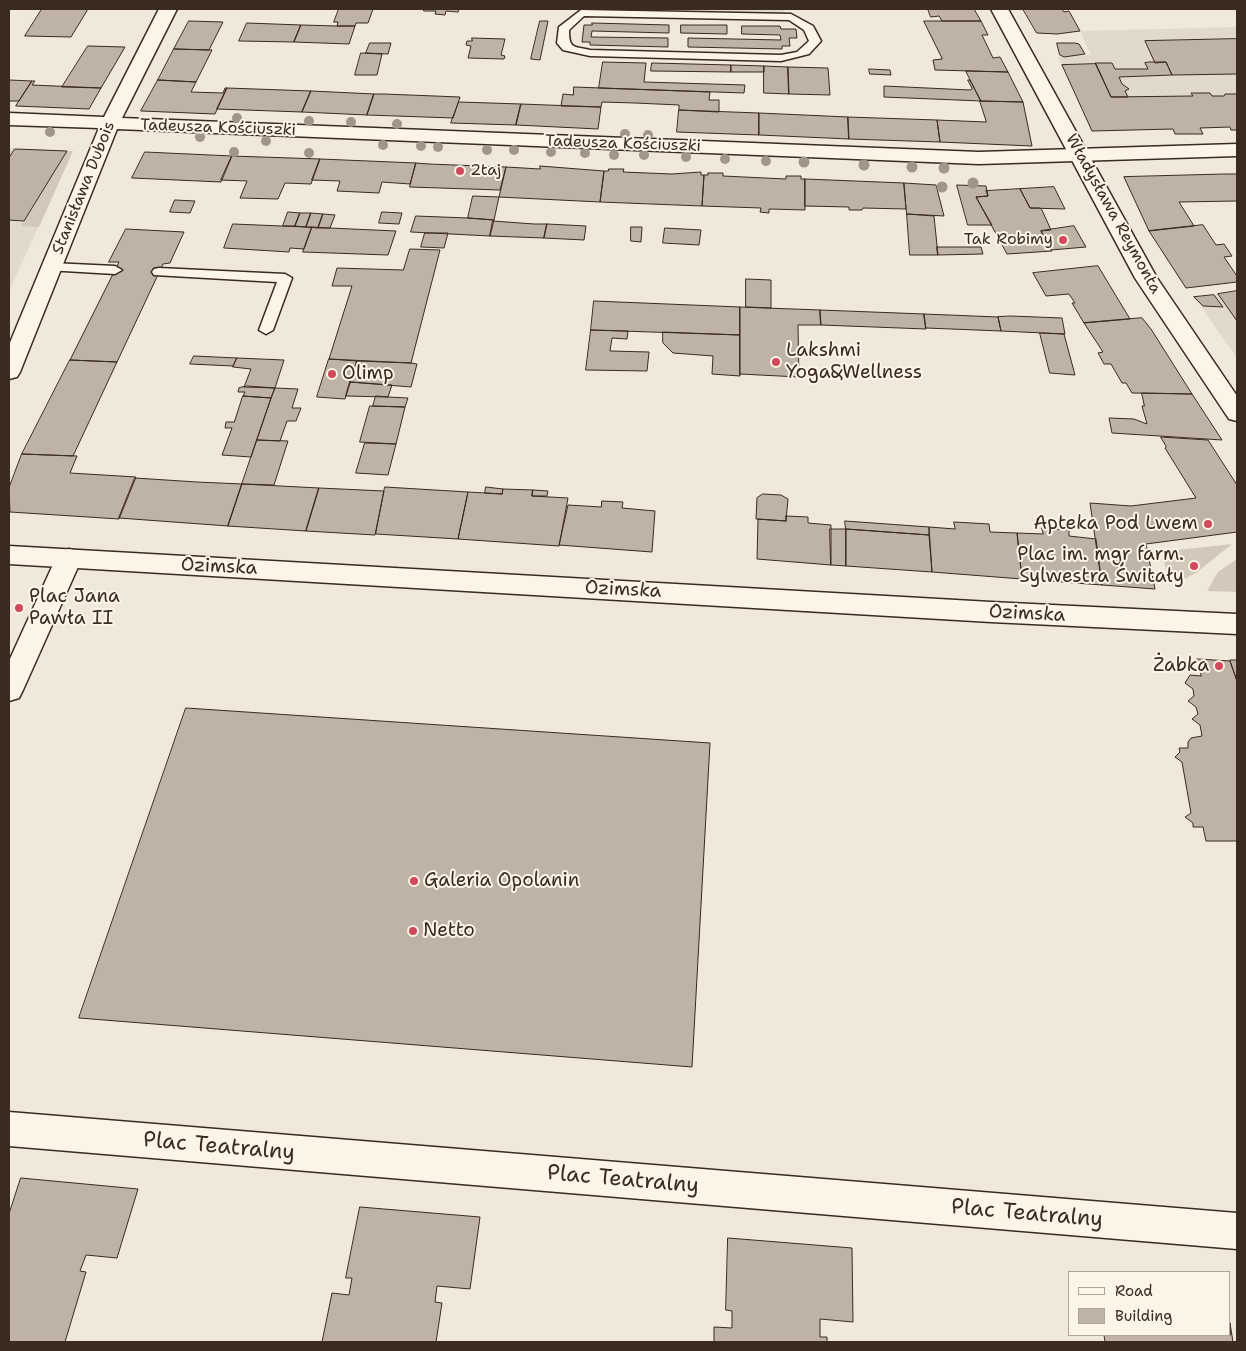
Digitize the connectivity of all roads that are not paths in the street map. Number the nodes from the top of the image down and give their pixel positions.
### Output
1 (168, 9) edge
2 (999, 9) edge
3 (581, 11) edge
4 (790, 13) edge
5 (9, 119) edge
6 (110, 124) junction
7 (1237, 150) edge
8 (1079, 155) junction
9 (52, 267) junction
10 (115, 270) dead end
11 (159, 272) dead end
12 (266, 330) dead end
13 (9, 372) edge
14 (1237, 413) edge
15 (9, 555) edge
16 (69, 558) junction
17 (1237, 624) edge
18 (9, 690) edge
19 (9, 1129) edge
20 (1237, 1231) edge

1 - 6 street, Stanisława Dubois
2 - 8 street, Władysława Reymonta
3 - 4 lane
3 - 4 lane
5 - 6 street, Tadeusza Kościuszki
6 - 8 street, Tadeusza Kościuszki
6 - 9 street, Stanisława Dubois
7 - 8 street, Tadeusza Kościuszki
8 - 14 street, Władysława Reymonta
9 - 10 lane
9 - 13 street, Stanisława Dubois
11 - 12 lane
15 - 16 street, Ozimska
16 - 17 street, Ozimska
16 - 18 street
19 - 20 street, Plac Teatralny

